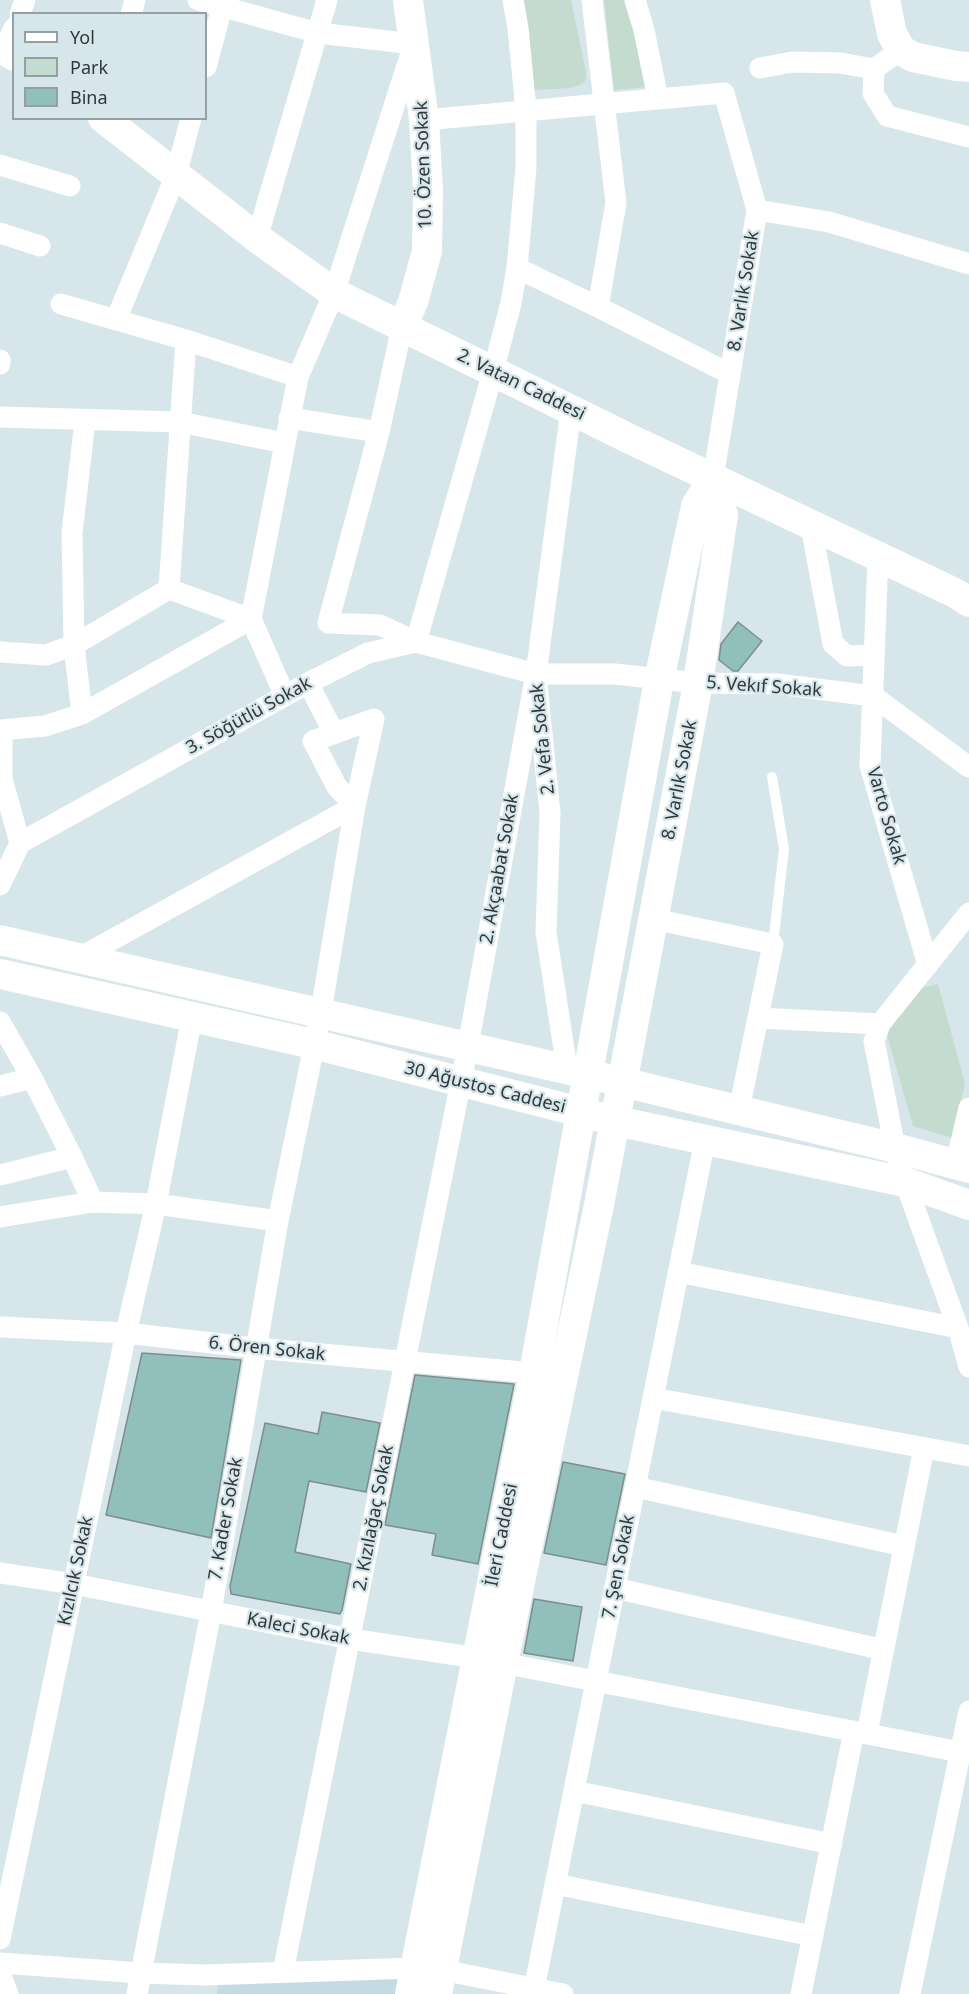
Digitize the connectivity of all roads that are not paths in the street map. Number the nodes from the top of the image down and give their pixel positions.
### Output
1 (198, 0) edge
2 (327, 0) edge
3 (408, 0) edge
4 (513, 0) edge
5 (592, 0) edge
6 (635, 0) edge
7 (885, 0) edge
8 (223, 4) edge
9 (318, 33) junction
10 (414, 44) junction
11 (901, 50) junction
12 (207, 63) edge
13 (969, 67) edge
14 (760, 68) dead end
15 (874, 69) junction
16 (658, 99) junction
17 (606, 104) junction
18 (525, 110) junction
19 (106, 120) edge
20 (190, 120) edge
21 (424, 120) junction
22 (969, 137) edge
23 (0, 165) edge
24 (176, 175) junction
25 (70, 186) dead end
26 (757, 210) junction
27 (0, 233) edge
28 (257, 238) junction
29 (40, 246) dead end
30 (969, 264) edge
31 (517, 268) junction
32 (334, 293) junction
33 (61, 304) dead end
34 (598, 307) junction
35 (116, 320) junction
36 (402, 327) junction
37 (186, 340) junction
38 (493, 372) junction
39 (730, 374) junction
40 (298, 377) junction
41 (571, 410) junction
42 (0, 417) edge
43 (289, 418) junction
44 (85, 421) junction
45 (180, 422) junction
46 (379, 432) junction
47 (284, 443) junction
48 (713, 478) junction
49 (811, 526) junction
50 (878, 556) junction
51 (169, 589) junction
52 (969, 602) edge
53 (251, 619) junction
54 (416, 642) junction
55 (74, 645) junction
56 (0, 652) edge
57 (874, 655) junction
58 (536, 674) junction
59 (659, 680) junction
60 (308, 682) junction
61 (699, 682) junction
62 (285, 696) junction
63 (873, 696) junction
64 (82, 714) junction
65 (1, 730) edge
66 (334, 733) junction
67 (969, 767) edge
68 (772, 777) dead end
69 (356, 806) junction
70 (20, 843) junction
71 (0, 885) edge
72 (969, 913) edge
73 (652, 919) junction
74 (0, 940) edge
75 (773, 944) junction
76 (79, 957) junction
77 (928, 964) junction
78 (0, 974) edge
79 (321, 1012) junction
80 (192, 1017) junction
81 (758, 1018) junction
82 (0, 1022) edge
83 (880, 1024) junction
84 (313, 1044) junction
85 (464, 1064) junction
86 (577, 1072) junction
87 (32, 1078) junction
88 (622, 1082) junction
89 (0, 1086) edge
90 (969, 1108) edge
91 (739, 1110) junction
92 (580, 1113) junction
93 (616, 1121) junction
94 (705, 1140) junction
95 (895, 1148) junction
96 (72, 1157) junction
97 (963, 1166) edge
98 (0, 1175) edge
99 (905, 1182) junction
100 (93, 1202) junction
101 (156, 1204) junction
102 (969, 1205) edge
103 (0, 1217) edge
104 (278, 1221) junction
105 (678, 1272) junction
106 (0, 1327) edge
107 (958, 1328) junction
108 (126, 1333) junction
109 (255, 1348) junction
110 (404, 1363) junction
111 (969, 1367) edge
112 (534, 1373) junction
113 (653, 1398) junction
114 (924, 1448) junction
115 (969, 1456) edge
116 (635, 1487) junction
117 (904, 1546) junction
118 (0, 1573) edge
119 (74, 1584) junction
120 (615, 1588) junction
121 (210, 1612) junction
122 (350, 1639) junction
123 (884, 1650) junction
124 (490, 1661) junction
125 (596, 1681) junction
126 (969, 1711) edge
127 (861, 1732) junction
128 (960, 1752) junction
129 (574, 1791) junction
130 (832, 1844) junction
131 (555, 1884) junction
132 (813, 1936) junction
133 (0, 1939) edge
134 (0, 1963) edge
135 (283, 1972) junction
136 (0, 1974) edge
137 (426, 1981) edge
138 (139, 1984) edge
139 (202, 1984) edge
140 (534, 1991) edge
141 (8, 1994) edge
142 (563, 1994) edge
143 (801, 1994) edge
144 (910, 1994) edge

1 - 8 street
2 - 9 street
3 - 10 main road, 10. Özen Sokak
4 - 18 street
5 - 17 street
6 - 16 street
7 - 11 main road
8 - 9 street
8 - 12 street
9 - 10 street
9 - 28 street
10 - 21 main road, 10. Özen Sokak
10 - 32 street
11 - 13 main road
11 - 15 street
14 - 15 street
15 - 22 street
16 - 17 street
16 - 26 street
17 - 18 street
17 - 34 street
18 - 21 street
18 - 31 street
19 - 24 main road, 2. Vatan Caddesi
20 - 24 street
21 - 36 main road, 10. Özen Sokak
23 - 25 street
24 - 28 main road, 2. Vatan Caddesi
24 - 35 street
26 - 30 street
26 - 39 street, 8. Varlık Sokak
27 - 29 street
28 - 32 main road, 2. Vatan Caddesi
31 - 34 street
31 - 38 street
32 - 36 main road, 2. Vatan Caddesi
32 - 40 street
33 - 35 street
34 - 39 street
35 - 37 street
36 - 38 main road, 2. Vatan Caddesi
36 - 46 street
37 - 40 street
37 - 45 street
38 - 41 main road, 2. Vatan Caddesi
38 - 54 street
39 - 48 street, 8. Varlık Sokak
40 - 43 street
41 - 48 main road, 2. Vatan Caddesi
41 - 58 street, 2. Vefa Sokak
42 - 44 street
43 - 46 street
43 - 47 street
44 - 45 street
44 - 55 street
45 - 47 street
45 - 51 street
46 - 54 street
47 - 53 street
48 - 49 main road, 2. Vatan Caddesi
48 - 59 main road, 8. Varlık Sokak
48 - 61 main road, 8. Varlık Sokak
49 - 50 main road, 2. Vatan Caddesi
49 - 57 street
50 - 52 main road, 2. Vatan Caddesi
50 - 57 street, Varto Sokak
51 - 53 street
51 - 55 street
53 - 62 street
53 - 64 street
54 - 58 street, 3. Söğütlü Sokak
54 - 60 street, 3. Söğütlü Sokak
55 - 56 street
55 - 64 street
57 - 63 street, Varto Sokak
58 - 59 street, 5. Vekıf Sokak
58 - 85 street, 2. Akçaabat Sokak
58 - 86 street, 2. Vefa Sokak
59 - 61 street, 5. Vekıf Sokak
59 - 86 main road, 8. Varlık Sokak
60 - 62 street, 3. Söğütlü Sokak
60 - 66 street
61 - 63 street, 5. Vekıf Sokak
61 - 73 main road, 8. Varlık Sokak
62 - 70 street, 3. Söğütlü Sokak
63 - 67 street, 5. Vekıf Sokak
63 - 77 street, Varto Sokak
64 - 65 street
65 - 70 street
66 - 69 street
66 - 69 street, 7. Kader Sokak
68 - 75 lane
69 - 76 street
69 - 79 street, 7. Kader Sokak
70 - 71 street
72 - 77 street
73 - 75 street
73 - 88 main road, 8. Varlık Sokak
74 - 76 main road, 30 Ağustos Caddesi
75 - 81 street
76 - 79 main road, 30 Ağustos Caddesi
77 - 83 street
78 - 80 main road, 30 Ağustos Caddesi
79 - 84 street, 7. Kader Sokak
79 - 85 main road, 30 Ağustos Caddesi
80 - 84 main road, 30 Ağustos Caddesi
80 - 101 street, Kızılcık Sokak
81 - 83 street
81 - 91 street
82 - 87 street
83 - 95 street
84 - 85 main road, 30 Ağustos Caddesi
84 - 104 street, 7. Kader Sokak
85 - 86 main road, 30 Ağustos Caddesi
85 - 92 main road, 30 Ağustos Caddesi
85 - 110 street, 2. Kızılağaç Sokak
86 - 88 main road, 30 Ağustos Caddesi
86 - 92 main road, İleri Caddesi
87 - 89 street
87 - 96 street
88 - 91 main road, 30 Ağustos Caddesi
88 - 93 main road, İleri Caddesi
90 - 97 street
91 - 95 main road, 30 Ağustos Caddesi
92 - 93 main road, 30 Ağustos Caddesi
92 - 112 main road, İleri Caddesi
93 - 94 main road, 30 Ağustos Caddesi
93 - 124 main road, İleri Caddesi
94 - 99 main road, 30 Ağustos Caddesi
94 - 105 street, 7. Şen Sokak
95 - 97 main road, 30 Ağustos Caddesi
95 - 99 street
96 - 98 street
96 - 100 street
99 - 102 main road, 30 Ağustos Caddesi
99 - 107 street
100 - 101 street
100 - 103 street
101 - 104 street
101 - 108 street, Kızılcık Sokak
104 - 109 street, 7. Kader Sokak
105 - 107 street
105 - 113 street, 7. Şen Sokak
106 - 108 street, 6. Ören Sokak
107 - 111 street
108 - 109 street, 6. Ören Sokak
108 - 119 street, Kızılcık Sokak
109 - 110 street, 6. Ören Sokak
109 - 121 street, 7. Kader Sokak
110 - 112 street, 6. Ören Sokak
110 - 122 street, 2. Kızılağaç Sokak
112 - 124 main road, İleri Caddesi
113 - 114 street
113 - 116 street, 7. Şen Sokak
114 - 115 street
114 - 117 street
116 - 117 street
116 - 120 street, 7. Şen Sokak
117 - 123 street
118 - 119 street, Kaleci Sokak
119 - 121 street, Kaleci Sokak
119 - 133 street, Kızılcık Sokak
120 - 123 street
120 - 125 street, 7. Şen Sokak
121 - 122 street, Kaleci Sokak
121 - 138 street, 7. Kader Sokak
122 - 124 street, Kaleci Sokak
122 - 135 street, 2. Kızılağaç Sokak
123 - 127 street
124 - 125 street, Kaleci Sokak
124 - 137 main road, İleri Caddesi
125 - 127 street, Kaleci Sokak
125 - 129 street, 7. Şen Sokak
126 - 128 street
127 - 128 street, Kaleci Sokak
127 - 130 street
128 - 144 street
129 - 130 street
129 - 131 street, 7. Şen Sokak
130 - 132 street
131 - 132 street
131 - 140 street, 7. Şen Sokak
132 - 143 street
134 - 138 street
135 - 137 street
135 - 139 street
136 - 141 street
137 - 140 street
138 - 139 street
140 - 142 street

